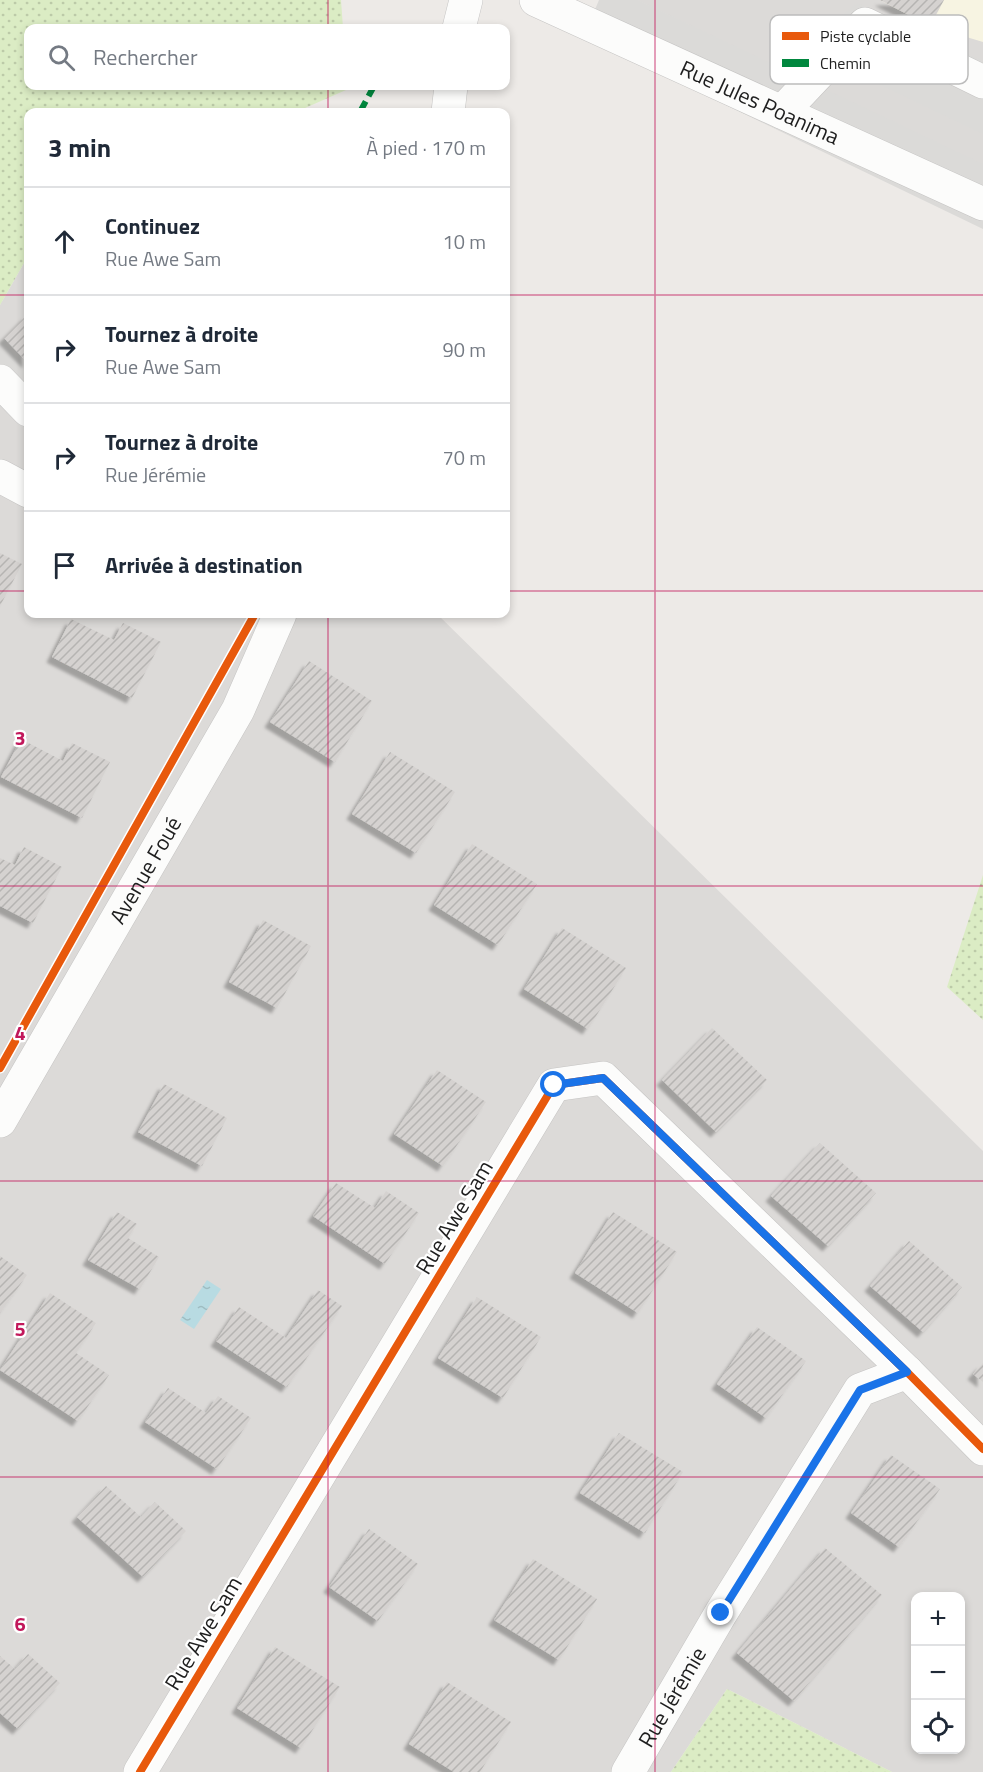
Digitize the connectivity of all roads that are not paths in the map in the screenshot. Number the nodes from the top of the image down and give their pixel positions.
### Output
1 (466, 0) edge
2 (536, 0) edge
3 (460, 24) edge
4 (968, 75) edge
5 (983, 82) edge
6 (808, 84) edge
7 (451, 90) edge
8 (448, 108) edge
9 (782, 112) junction
10 (983, 204) edge
11 (0, 381) edge
12 (24, 406) edge
13 (0, 476) edge
14 (24, 489) edge
15 (274, 618) edge
16 (0, 1120) edge
17 (907, 1372) junction
18 (983, 1449) edge
19 (140, 1772) edge
20 (628, 1772) edge

1 - 3 street
2 - 9 street, Rue Jules Poanima
4 - 5 street
6 - 9 street
7 - 8 street
9 - 10 street, Rue Jules Poanima
11 - 12 street
13 - 14 street
15 - 16 street, Avenue Foué
17 - 18 street
17 - 19 street, Rue Awe Sam
17 - 20 street, Rue Jérémie

